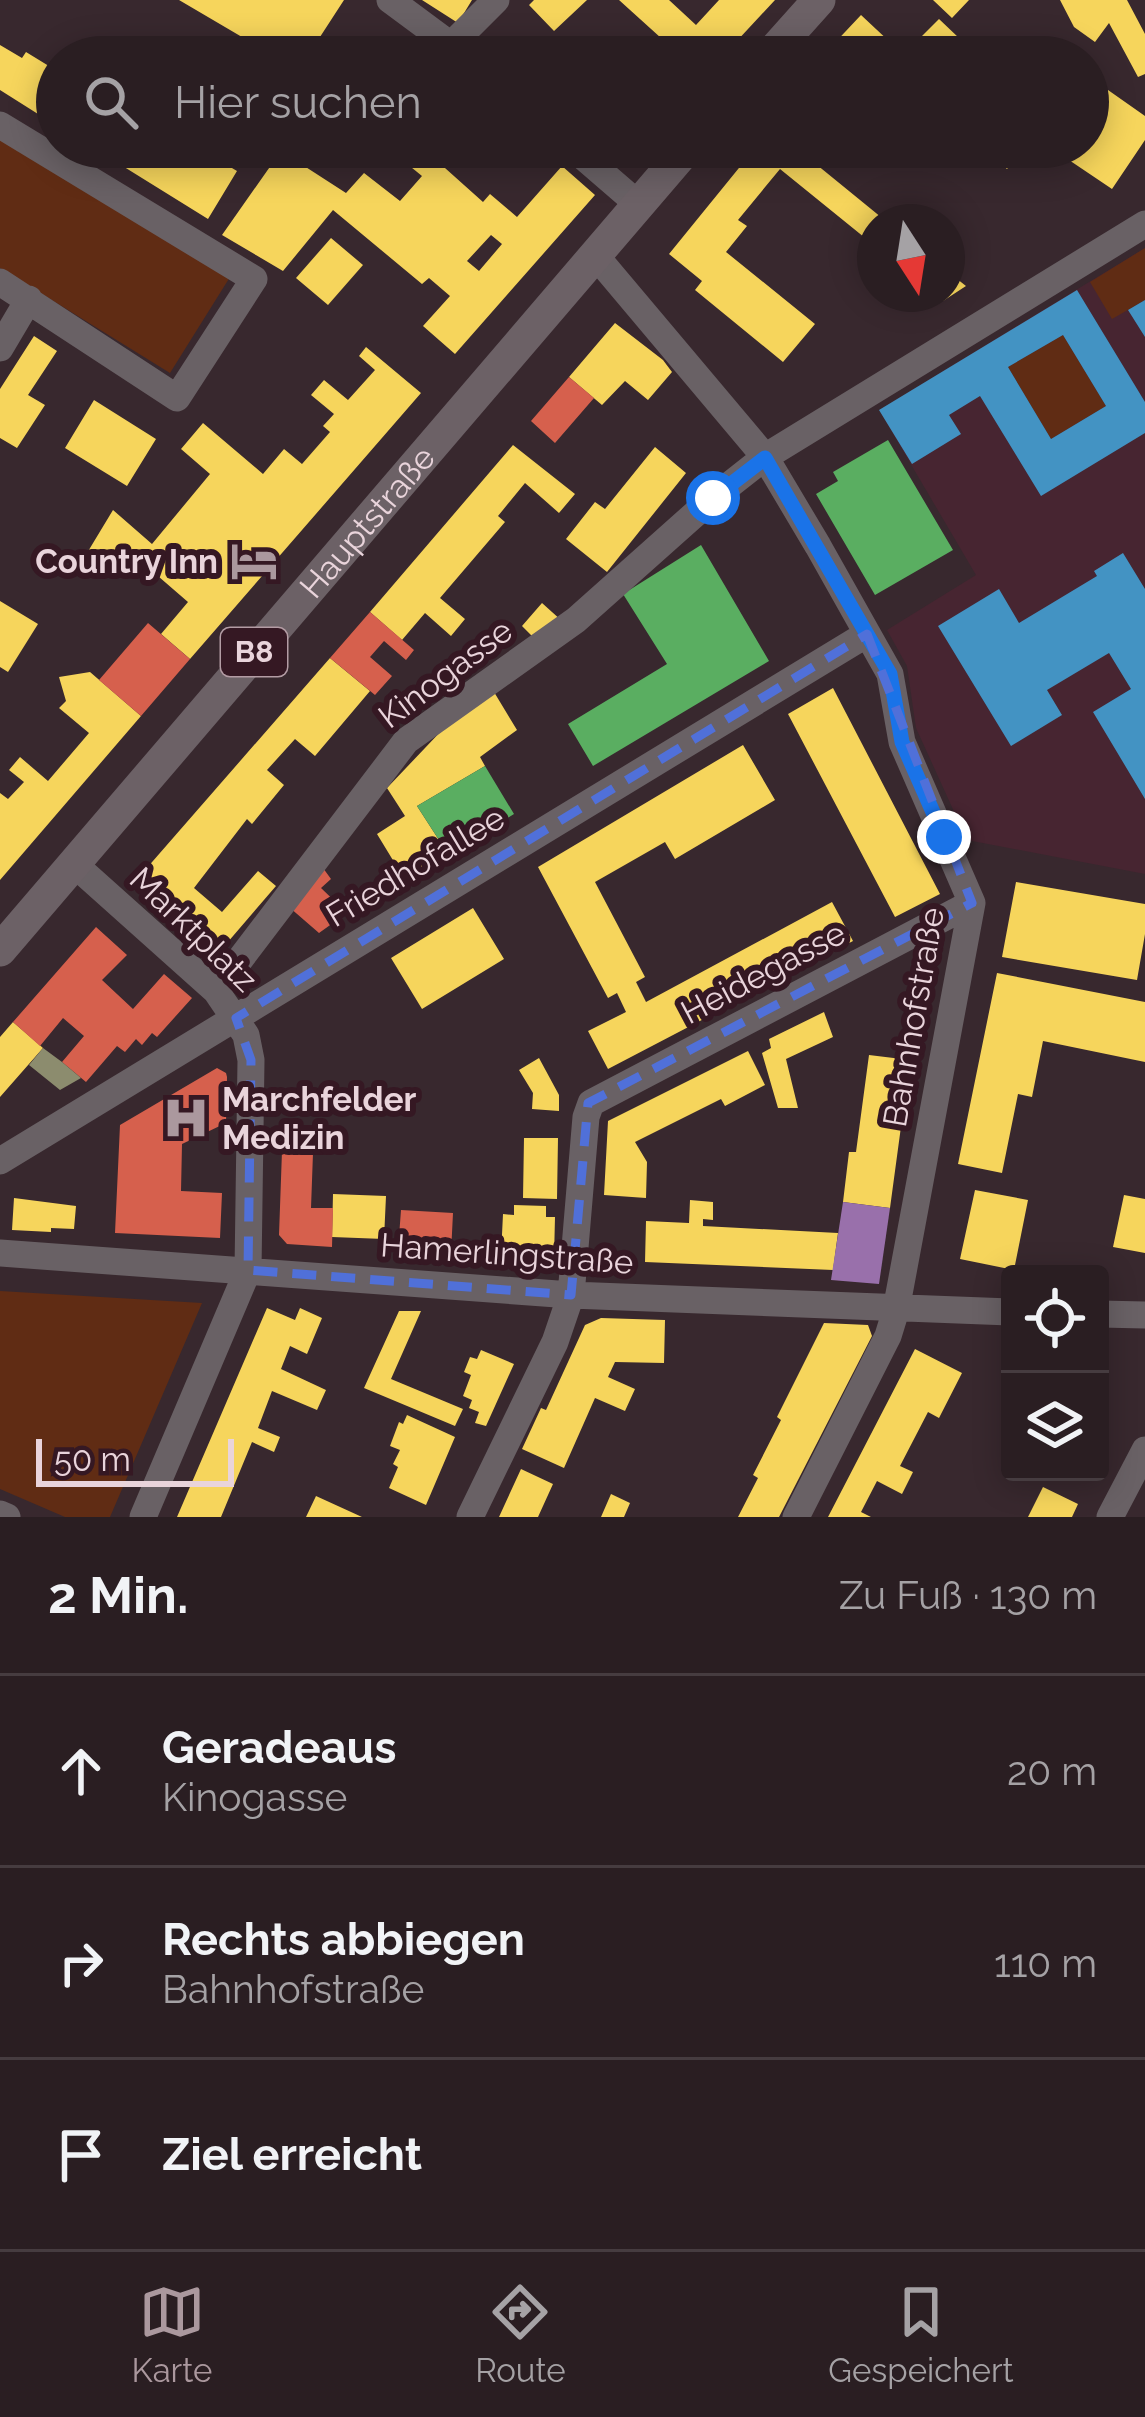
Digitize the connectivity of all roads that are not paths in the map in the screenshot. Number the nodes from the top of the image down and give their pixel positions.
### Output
1 (390, 0) edge
2 (496, 0) edge
3 (819, 0) edge
4 (440, 36) edge
5 (470, 36) edge
6 (787, 36) edge
7 (0, 125) edge
8 (36, 147) edge
9 (71, 168) edge
10 (596, 168) edge
11 (670, 168) edge
12 (638, 204) junction
13 (1145, 224) edge
14 (595, 255) junction
15 (0, 282) edge
16 (29, 299) junction
17 (0, 348) edge
18 (765, 458) junction
19 (867, 634) junction
20 (74, 864) junction
21 (972, 903) junction
22 (0, 950) edge
23 (216, 992) junction
24 (236, 1018) junction
25 (0, 1161) edge
26 (0, 1253) edge
27 (248, 1270) junction
28 (571, 1295) junction
29 (896, 1310) junction
30 (1001, 1312) edge
31 (1109, 1314) edge
32 (1145, 1315) edge
33 (1145, 1450) edge
34 (143, 1517) edge
35 (470, 1517) edge
36 (796, 1517) edge
37 (1110, 1517) edge

1 - 4 street
2 - 5 street
3 - 6 main road
7 - 8 street
9 - 16 street
10 - 12 street
11 - 12 main road, Hauptstraße / B8
12 - 14 main road, Hauptstraße / B8
13 - 18 street, Kinogasse
14 - 18 street, Bahnhofstraße
14 - 20 main road, Hauptstraße / B8
15 - 16 street
16 - 17 street
18 - 19 street, Bahnhofstraße
18 - 23 street, Kinogasse
19 - 21 street, Bahnhofstraße
19 - 24 street, Friedhofallee
20 - 22 main road, Hauptstraße / B8
20 - 23 street, Marktplatz
21 - 28 street, Heidegasse
21 - 29 street, Bahnhofstraße
23 - 24 street, Marktplatz
24 - 25 street, Friedhofallee
24 - 27 street, Marktplatz
26 - 27 street, Hamerlingstraße
27 - 28 street, Hamerlingstraße
27 - 34 street
28 - 29 street, Hamerlingstraße
28 - 35 street
29 - 30 street, Hamerlingstraße
29 - 36 street, Bahnhofstraße
31 - 32 street
33 - 37 street

